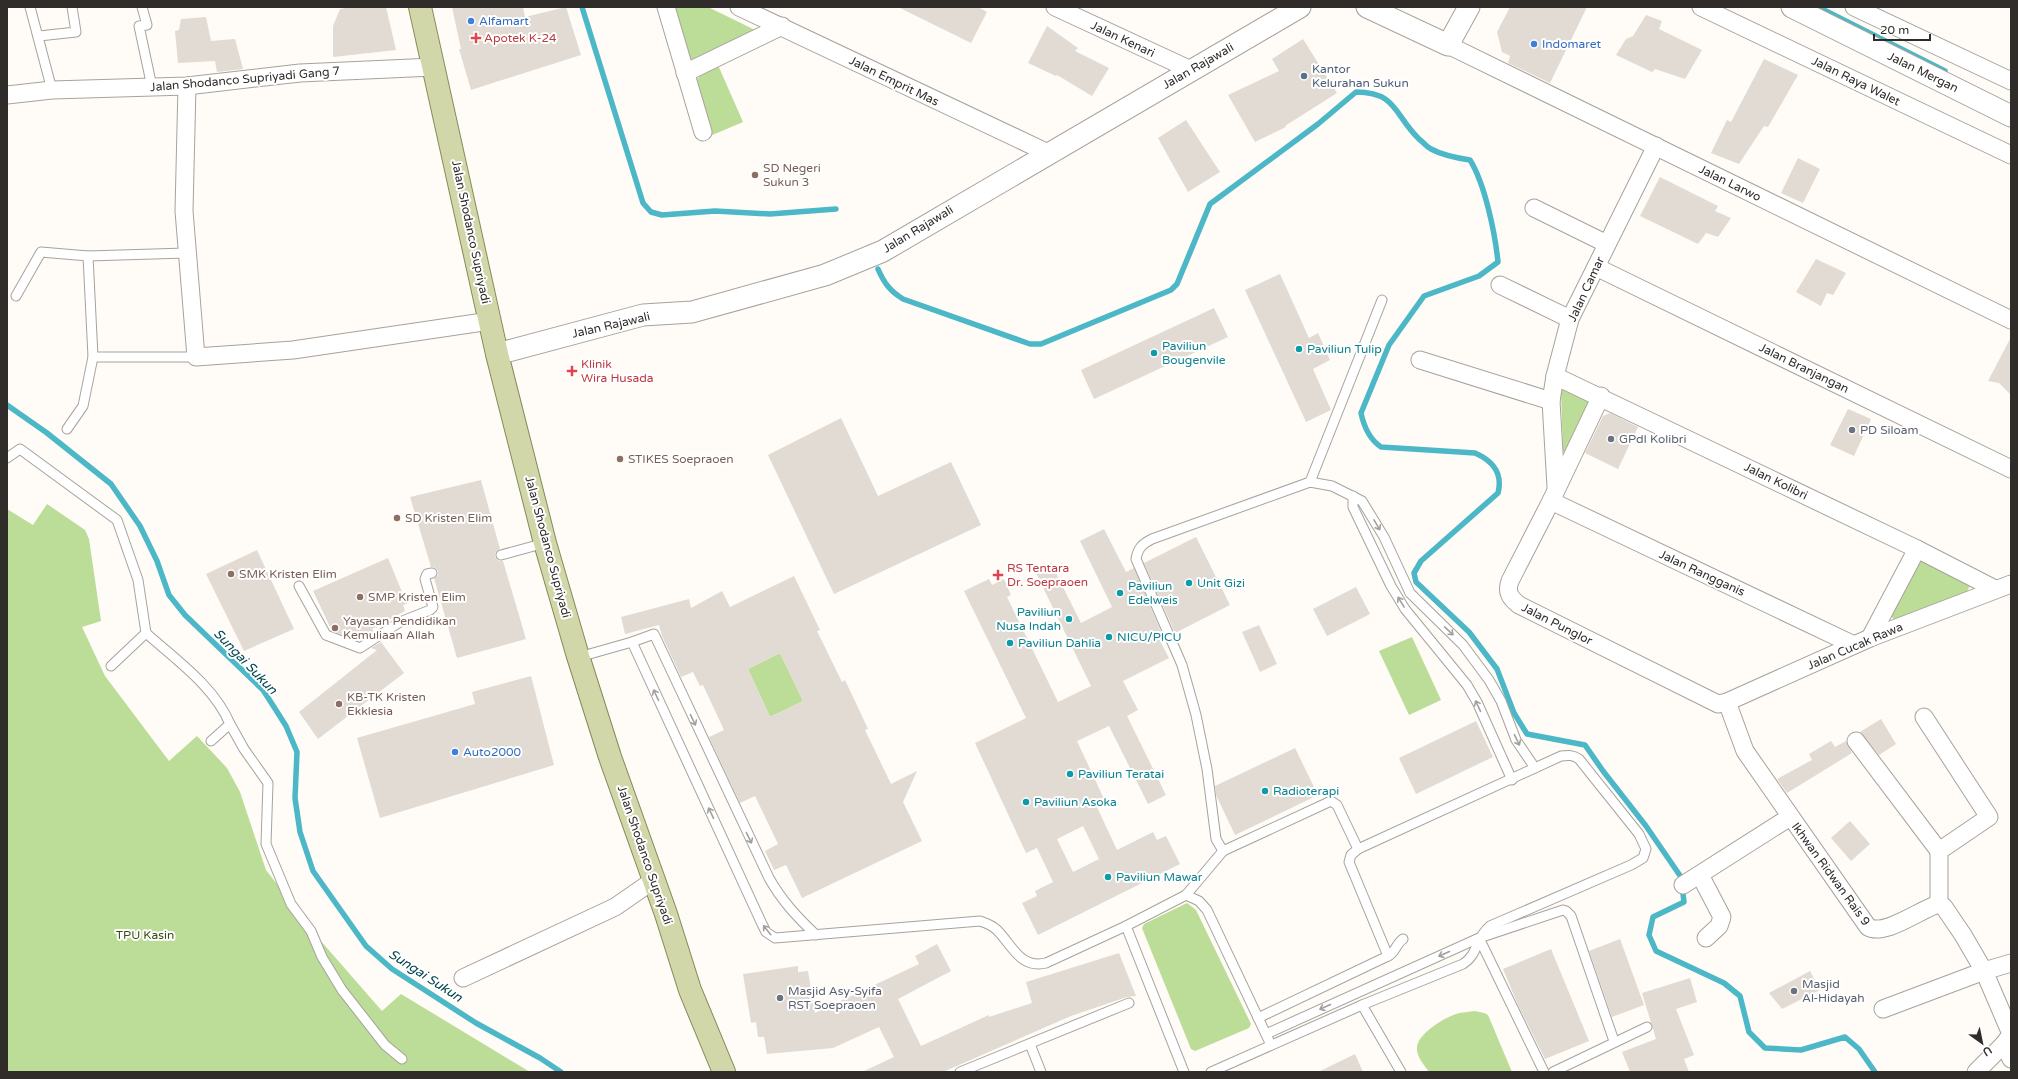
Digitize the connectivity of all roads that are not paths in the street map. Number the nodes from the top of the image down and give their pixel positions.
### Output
1 (30, 7) edge
2 (72, 7) edge
3 (142, 7) edge
4 (420, 7) edge
5 (666, 7) edge
6 (739, 7) edge
7 (1055, 7) edge
8 (1300, 7) edge
9 (1367, 7) edge
10 (1469, 7) edge
11 (1702, 7) edge
12 (1792, 7) edge
13 (1854, 7) edge
14 (782, 26) junction
15 (39, 36) junction
16 (1448, 45) junction
17 (434, 67) junction
18 (1191, 70) junction
19 (685, 73) junction
20 (2011, 81) edge
21 (187, 86) junction
22 (152, 87) junction
23 (52, 90) junction
24 (7, 95) edge
25 (2011, 116) edge
26 (703, 132) dead end
27 (1656, 146) junction
28 (1048, 153) junction
29 (2011, 155) edge
30 (1534, 208) dead end
31 (1607, 244) junction
32 (186, 253) junction
33 (88, 256) junction
34 (1596, 267) junction
35 (1500, 285) dead end
36 (16, 296) dead end
37 (1382, 300) dead end
38 (1570, 319) junction
39 (2011, 320) edge
40 (490, 321) junction
41 (498, 354) junction
42 (93, 357) junction
43 (196, 357) junction
44 (1420, 360) dead end
45 (1555, 376) junction
46 (1601, 396) junction
47 (1551, 401) junction
48 (67, 429) dead end
49 (7, 458) edge
50 (2011, 469) edge
51 (1310, 482) junction
52 (1353, 496) junction
53 (1553, 496) junction
54 (545, 543) junction
55 (1917, 549) junction
56 (501, 555) dead end
57 (432, 573) dead end
58 (2011, 584) edge
59 (298, 586) dead end
60 (1995, 589) junction
61 (146, 633) junction
62 (1870, 638) junction
63 (632, 642) junction
64 (1854, 645) junction
65 (578, 657) junction
66 (111, 666) dead end
67 (1727, 702) junction
68 (1924, 717) dead end
69 (230, 724) junction
70 (210, 741) dead end
71 (1856, 742) dead end
72 (1535, 768) junction
73 (1512, 780) junction
74 (1790, 817) junction
75 (1358, 849) junction
76 (1223, 851) junction
77 (1939, 851) junction
78 (1700, 875) junction
79 (654, 880) junction
80 (1683, 885) dead end
81 (1186, 895) junction
82 (1939, 904) junction
83 (1126, 926) junction
84 (816, 935) junction
85 (1479, 938) junction
86 (1706, 938) dead end
87 (1403, 939) dead end
88 (1388, 956) junction
89 (2011, 962) edge
90 (1984, 971) junction
91 (463, 978) dead end
92 (1129, 1003) dead end
93 (1362, 1005) junction
94 (1883, 1009) dead end
95 (1258, 1018) junction
96 (1647, 1027) dead end
97 (1266, 1034) junction
98 (1614, 1042) junction
99 (1030, 1044) junction
100 (1271, 1045) junction
101 (2008, 1052) edge
102 (402, 1059) dead end
103 (724, 1072) edge
104 (960, 1072) edge
105 (1041, 1072) edge
106 (1184, 1072) edge
107 (1211, 1072) edge
108 (1401, 1072) edge
109 (1544, 1072) edge
110 (1553, 1072) edge
111 (1976, 1072) edge

1 - 15 lane
2 - 15 lane
3 - 22 lane
4 - 17 main road, Jalan Shodanco Supriyadi
5 - 19 street
6 - 14 street, Jalan Emprit Mas
7 - 18 street, Jalan Kenari
8 - 18 street, Jalan Rajawali
9 - 16 street
10 - 16 street
11 - 29 street, Jalan Raya Walet
12 - 25 street, Jalan Mergan
13 - 20 street
14 - 19 street
14 - 28 street, Jalan Emprit Mas
15 - 23 lane
16 - 27 street, Jalan Larwo
17 - 21 street, Jalan Shodanco Supriyadi Gang 7
17 - 40 main road, Jalan Shodanco Supriyadi
18 - 28 street, Jalan Rajawali
19 - 26 street
21 - 22 street, Jalan Shodanco Supriyadi Gang 7
21 - 32 street
22 - 23 street, Jalan Shodanco Supriyadi Gang 7
23 - 24 street, Jalan Shodanco Supriyadi Gang 7
27 - 31 street, Jalan Camar
27 - 39 street, Jalan Larwo
28 - 41 street, Jalan Rajawali
30 - 31 street
31 - 34 street, Jalan Camar
32 - 33 lane
32 - 43 street
33 - 36 lane
33 - 42 lane
34 - 38 street, Jalan Camar
34 - 50 street, Jalan Branjangan
35 - 38 street
37 - 51 lane
38 - 45 street, Jalan Camar
40 - 41 main road, Jalan Shodanco Supriyadi
40 - 43 street
41 - 54 main road, Jalan Shodanco Supriyadi
42 - 43 lane
42 - 48 lane
44 - 47 street
45 - 46 street, Jalan Kolibri
45 - 47 street, Jalan Camar
46 - 53 street
46 - 55 street, Jalan Kolibri
47 - 53 street, Jalan Camar
49 - 61 lane
51 - 52 lane
51 - 76 lane
52 -> 72 lane
73 -> 52 lane
53 - 64 street, Jalan Rangganis
53 - 67 street, Jalan Punglor
54 - 56 lane
54 - 65 main road, Jalan Shodanco Supriyadi
55 - 60 street, Jalan Kolibri
55 - 62 street
57 - 59 lane
58 - 60 street, Jalan Cucak Rawa
60 - 62 street, Jalan Cucak Rawa
61 - 66 lane
61 - 69 lane
62 - 64 street, Jalan Cucak Rawa
63 - 65 lane
63 -> 84 lane
84 -> 63 lane
64 - 67 street, Jalan Cucak Rawa
65 - 79 main road, Jalan Shodanco Supriyadi
67 - 74 street, Ikhwan Ridwan Rais 9
68 - 77 street
69 - 70 lane
69 - 102 lane
71 - 77 street
72 - 73 lane
72 - 85 lane
73 - 75 lane
74 - 78 street
74 - 82 street, Ikhwan Ridwan Rais 9
75 - 76 lane
75 - 88 lane
76 - 81 lane
77 - 82 street
78 - 80 street
78 - 86 street
79 - 91 street
79 - 103 main road, Jalan Shodanco Supriyadi
81 - 83 lane
81 - 95 lane
82 - 90 street
83 - 84 lane
83 - 106 lane
85 - 93 lane
85 -> 97 lane
85 - 98 lane
85 - 109 lane
87 - 88 lane
88 - 95 lane
89 - 90 street
90 - 94 street
90 - 101 street
92 - 99 lane
93 - 100 lane
93 - 108 lane
95 - 97 lane
96 - 98 lane
97 - 100 lane
98 - 110 lane
99 - 104 lane
99 - 105 lane
100 - 107 lane
101 - 111 street

